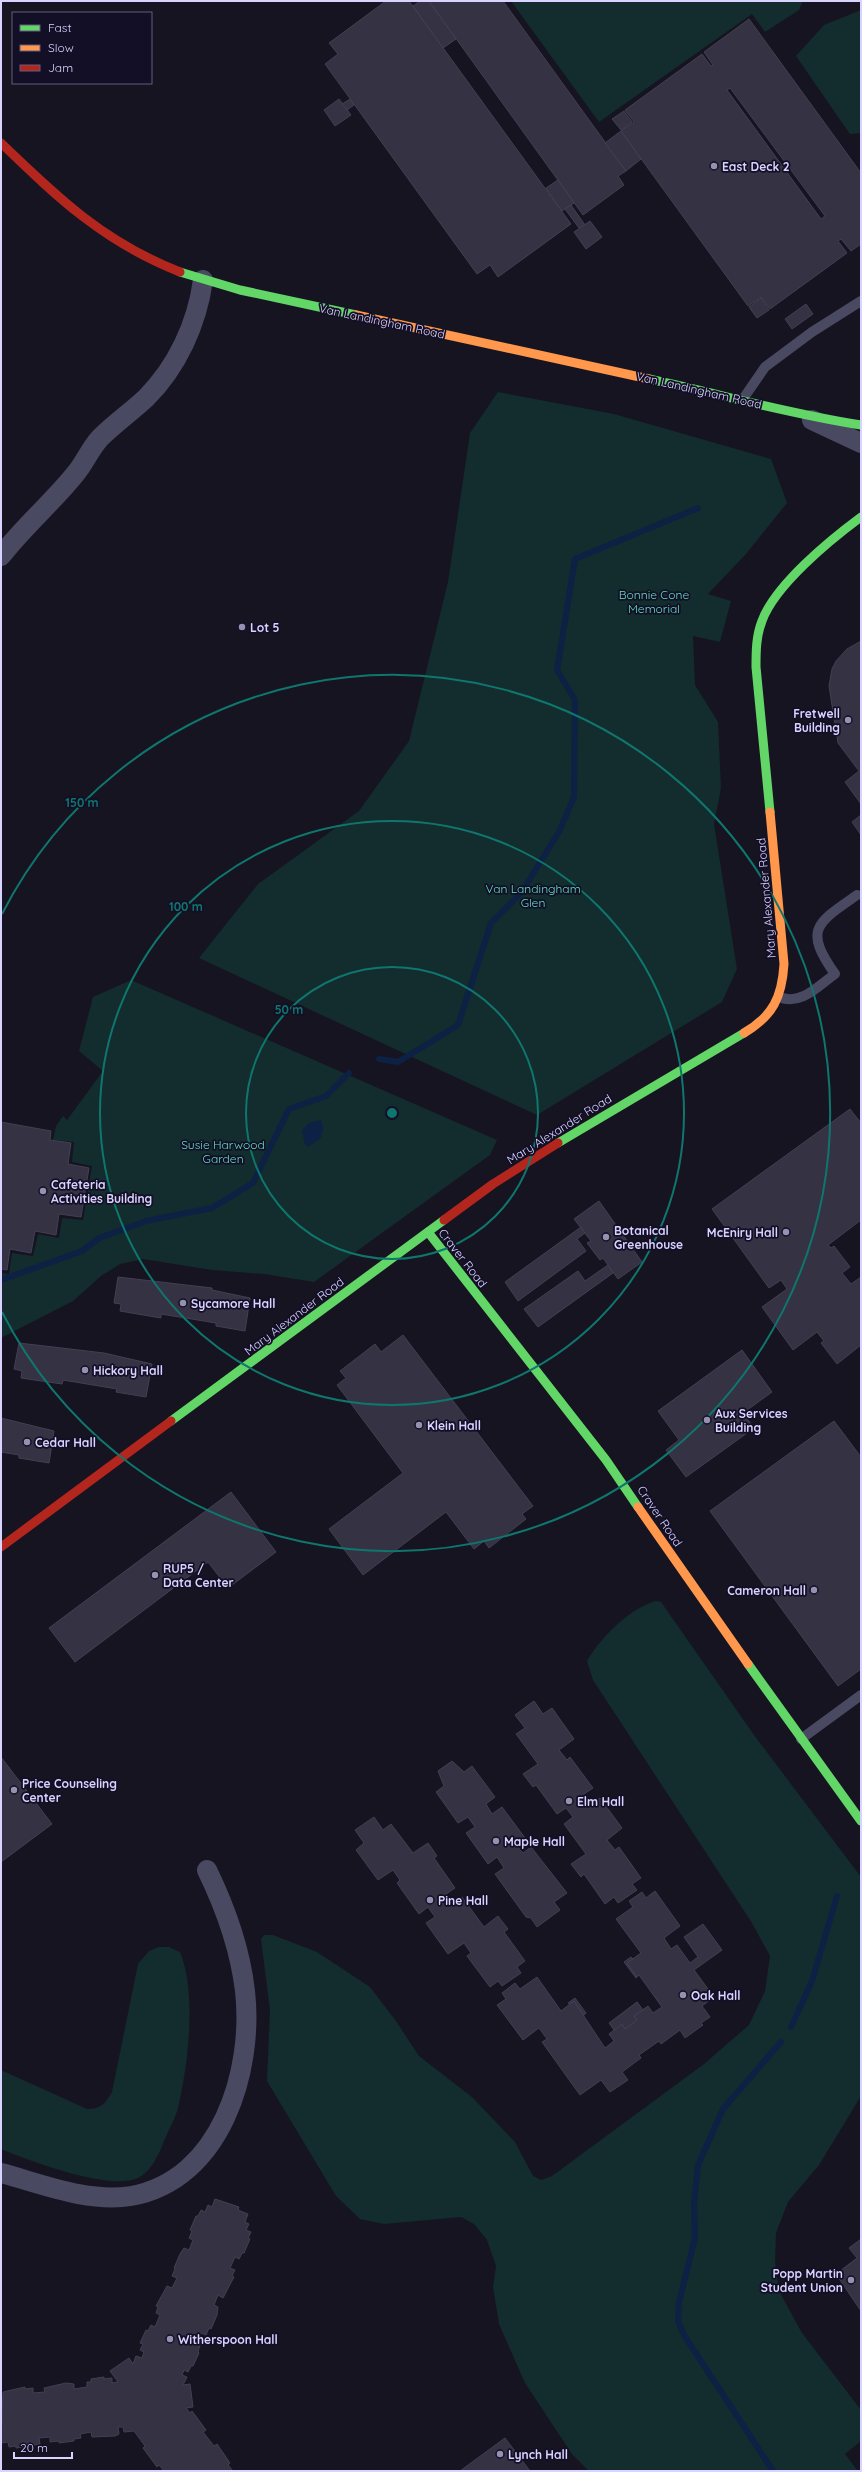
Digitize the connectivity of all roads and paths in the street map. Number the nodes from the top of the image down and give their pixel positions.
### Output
1 (1, 142) edge
2 (203, 280) junction
3 (861, 301) edge
4 (743, 399) junction
5 (804, 416) junction
6 (861, 425) edge
7 (861, 443) edge
8 (861, 516) edge
9 (1, 556) edge
10 (826, 558) dead end
11 (797, 574) junction
12 (857, 895) dead end
13 (779, 997) junction
14 (428, 1232) junction
15 (1, 1547) edge
16 (861, 1695) edge
17 (801, 1739) junction
18 (861, 1821) edge
19 (207, 1870) dead end
20 (1, 2173) edge

1 - 2 street, Van Landingham Road
2 - 4 street, Van Landingham Road
2 - 9 street
3 - 4 lane
4 - 5 street, Van Landingham Road
5 - 6 street, Van Landingham Road
5 - 7 street, Van Landingham Road
8 - 11 street, Mary Alexander Road
10 - 11 street, Mary Alexander Road
11 - 13 street, Mary Alexander Road
12 - 13 lane
13 - 14 street, Mary Alexander Road
14 - 15 street, Mary Alexander Road
14 - 17 street, Craver Road
16 - 17 lane
17 - 18 street, Craver Road
19 - 20 street

